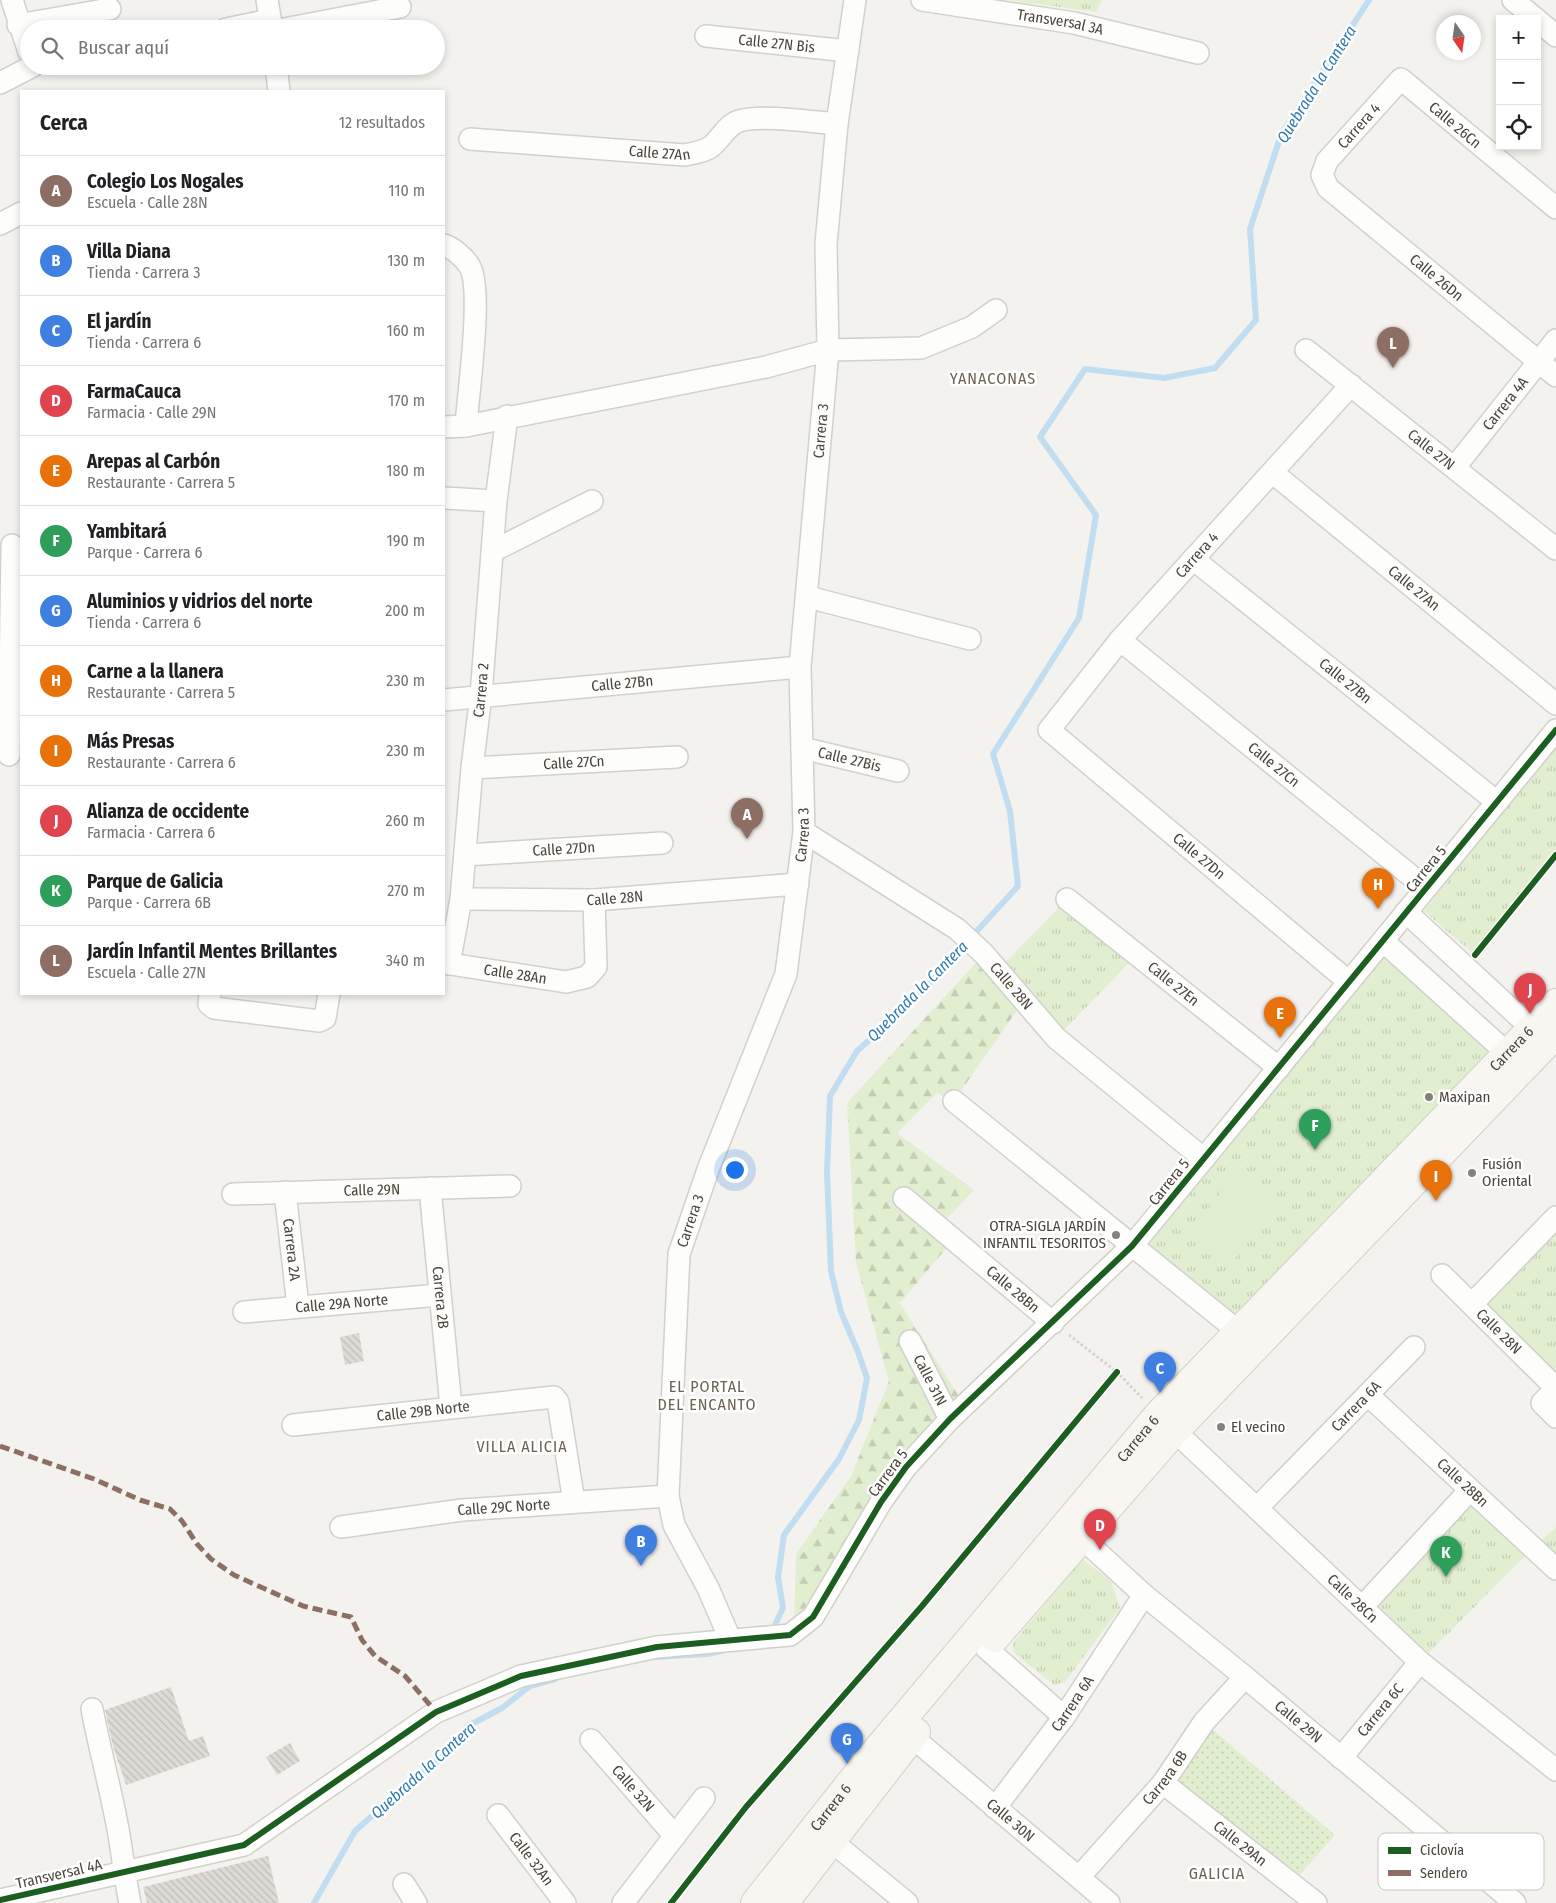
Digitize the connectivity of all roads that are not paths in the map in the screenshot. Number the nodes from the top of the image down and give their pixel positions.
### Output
1 (12, 0) edge
2 (855, 0) edge
3 (922, 0) edge
4 (1513, 0) edge
5 (400, 7) dead end
6 (110, 9) dead end
7 (1531, 15) edge
8 (273, 19) edge
9 (47, 20) edge
10 (1541, 23) edge
11 (18, 25) joint
12 (20, 30) edge
13 (706, 36) dead end
14 (1556, 36) edge
15 (848, 51) junction
16 (1198, 53) dead end
17 (20, 73) edge
18 (277, 75) edge
19 (1401, 79) joint
20 (0, 83) edge
21 (279, 90) edge
22 (836, 124) junction
23 (470, 139) dead end
24 (1322, 175) joint
25 (1556, 208) edge
26 (445, 245) edge
27 (996, 310) dead end
28 (1556, 340) edge
29 (828, 350) junction
30 (1306, 350) dead end
31 (1538, 362) junction
32 (1556, 376) edge
33 (1350, 385) junction
34 (507, 416) junction
35 (466, 426) junction
36 (445, 427) edge
37 (1455, 468) junction
38 (1273, 473) junction
39 (445, 498) edge
40 (592, 501) dead end
41 (496, 502) junction
42 (12, 545) dead end
43 (1556, 550) edge
44 (493, 551) junction
45 (1193, 559) junction
46 (808, 597) junction
47 (970, 639) dead end
48 (1120, 640) junction
49 (800, 667) junction
50 (481, 695) junction
51 (445, 700) edge
52 (1556, 704) edge
53 (1049, 730) joint
54 (1556, 730) edge
55 (802, 748) junction
56 (10, 754) edge
57 (677, 757) dead end
58 (472, 768) junction
59 (898, 771) dead end
60 (1497, 802) junction
61 (804, 832) junction
62 (662, 843) dead end
63 (464, 855) junction
64 (798, 884) junction
65 (1426, 888) junction
66 (461, 899) junction
67 (1067, 899) dead end
68 (594, 900) junction
69 (1406, 912) junction
70 (1383, 941) junction
71 (447, 963) edge
72 (1349, 982) junction
73 (329, 995) edge
74 (209, 999) edge
75 (1556, 1003) edge
76 (1545, 1035) edge
77 (1516, 1061) junction
78 (1279, 1068) junction
79 (954, 1101) dead end
80 (1204, 1159) junction
81 (510, 1186) dead end
82 (430, 1188) junction
83 (285, 1192) junction
84 (233, 1194) dead end
85 (904, 1198) dead end
86 (1556, 1218) edge
87 (1132, 1246) junction
88 (1442, 1275) dead end
89 (439, 1295) junction
90 (1472, 1304) junction
91 (298, 1306) junction
92 (244, 1312) dead end
93 (1053, 1323) junction
94 (1239, 1332) junction
95 (910, 1341) dead end
96 (1414, 1347) dead end
97 (1368, 1395) junction
98 (1552, 1399) edge
99 (452, 1407) junction
100 (950, 1420) junction
101 (1166, 1423) junction
102 (293, 1426) dead end
103 (1470, 1490) junction
104 (668, 1496) junction
105 (574, 1502) junction
106 (1257, 1508) junction
107 (340, 1527) dead end
108 (1082, 1538) junction
109 (1556, 1569) edge
110 (1144, 1595) junction
111 (1362, 1607) junction
112 (790, 1635) joint
113 (735, 1639) junction
114 (986, 1648) junction
115 (1420, 1662) junction
116 (1245, 1677) junction
117 (92, 1709) dead end
118 (1064, 1717) junction
119 (912, 1737) junction
120 (591, 1740) dead end
121 (1341, 1758) junction
122 (1556, 1770) edge
123 (1163, 1783) junction
124 (704, 1798) dead end
125 (995, 1808) junction
126 (498, 1815) dead end
127 (1431, 1833) edge
128 (675, 1836) junction
129 (830, 1840) junction
130 (123, 1871) junction
131 (1080, 1876) junction
132 (404, 1884) dead end
133 (1499, 1890) edge
134 (0, 1900) edge
135 (1309, 1901) edge
136 (130, 1903) edge
137 (416, 1903) edge
138 (565, 1903) edge
139 (623, 1903) edge
140 (755, 1903) edge
141 (784, 1903) edge
142 (907, 1903) edge
143 (1109, 1903) edge
144 (1515, 1903) edge

1 - 11 street
2 - 15 street, Carrera 3
3 - 16 street, Transversal 3A
4 - 7 street
5 - 8 street
6 - 9 street
10 - 14 street
11 - 12 street
13 - 15 street, Calle 27N Bis
15 - 22 street, Carrera 3
17 - 20 street
18 - 21 street
19 - 24 street, Carrera 4
19 - 25 street, Calle 26Cn
22 - 23 street, Calle 27An
22 - 29 street, Carrera 3
24 - 31 street, Calle 26Dn
26 - 35 street
27 - 29 street
28 - 31 street, Carrera 4A
29 - 34 street
29 - 46 street, Carrera 3
30 - 33 street, Calle 27N
31 - 32 street, Calle 26Dn
31 - 37 street, Carrera 4A
33 - 37 street, Calle 27N
33 - 38 street, Carrera 4
34 - 35 street
34 - 41 street, Carrera 2
35 - 36 street
37 - 43 street, Calle 27N
38 - 45 street, Carrera 4
38 - 52 street, Calle 27An
39 - 41 street
40 - 44 street
41 - 44 street, Carrera 2
42 - 56 street
44 - 50 street, Carrera 2
45 - 48 street, Carrera 4
45 - 60 street, Calle 27Bn
46 - 47 street
46 - 49 street, Carrera 3
48 - 53 street, Carrera 4
48 - 65 street, Calle 27Cn
49 - 50 street, Calle 27Bn
49 - 55 street, Carrera 3
50 - 51 street, Calle 27Bn
50 - 58 street, Carrera 2
53 - 72 street, Calle 27Dn
54 - 60 street, Carrera 5
55 - 59 street, Calle 27Bis
55 - 61 street, Carrera 3
57 - 58 street, Calle 27Cn
58 - 63 street, Carrera 2
60 - 65 street, Carrera 5
61 - 64 street, Carrera 3
61 - 80 street, Calle 28N
62 - 63 street, Calle 27Dn
63 - 66 street, Carrera 2
64 - 68 street, Calle 28N
64 - 104 street, Carrera 3
65 - 69 street, Carrera 5
66 - 68 street, Calle 28N
66 - 71 street, Carrera 2
67 - 78 street, Calle 27En
68 - 71 street, Calle 28An
69 - 70 street, Carrera 5
69 - 76 street
70 - 72 street, Carrera 5
70 - 77 street
72 - 78 street, Carrera 5
73 - 74 street
75 - 76 main road, Carrera 6
76 - 77 main road, Carrera 6
77 - 94 main road, Carrera 6
77 - 101 main road, Carrera 6
78 - 80 street, Carrera 5
79 - 87 street
80 - 87 street, Carrera 5
81 - 82 street, Calle 29N
82 - 83 street, Calle 29N
82 - 89 street, Carrera 2B
83 - 84 street, Calle 29N
83 - 91 street, Carrera 2A
85 - 93 street, Calle 28Bn
86 - 90 street
87 - 93 street, Carrera 5
87 - 94 street
88 - 90 street, Calle 28N
89 - 91 street, Calle 29A Norte
89 - 99 street, Carrera 2B
90 - 98 street, Calle 28N
91 - 92 street, Calle 29A Norte
93 - 100 street, Carrera 5
94 - 101 main road, Carrera 6
95 - 100 street, Calle 31N
96 - 97 street, Carrera 6A
97 - 103 street, Calle 28Bn
97 - 106 street, Carrera 6A
99 - 102 street, Calle 29B Norte
99 - 105 street, Calle 29B Norte
100 - 112 street, Carrera 5
101 - 106 street, Calle 28Cn
101 - 108 main road, Carrera 6
101 - 140 main road, Carrera 6
103 - 109 street, Calle 28Bn
103 - 111 street
104 - 105 street, Calle 29C Norte
104 - 113 street, Carrera 3
105 - 107 street, Calle 29C Norte
106 - 111 street, Calle 28Cn
108 - 110 street, Calle 29N
108 - 114 main road, Carrera 6
110 - 116 street, Calle 29N
110 - 118 street, Carrera 6A
111 - 115 street, Calle 28Cn
112 - 113 street, Transversal 4A
113 - 130 street, Transversal 4A
114 - 118 street
114 - 119 main road, Carrera 6
115 - 121 street, Carrera 6C
115 - 122 street, Calle 28Cn
116 - 121 street, Calle 29N
116 - 123 street, Carrera 6B
117 - 130 street
118 - 125 street, Carrera 6A
119 - 125 street, Calle 30N
119 - 129 main road, Carrera 6
120 - 128 street, Calle 32N
121 - 127 street, Calle 29N
123 - 131 street, Carrera 6B
123 - 135 street, Calle 29An
124 - 128 street
125 - 131 street, Calle 30N
126 - 138 street, Calle 32An
128 - 139 street
129 - 141 main road, Carrera 6
129 - 142 street
130 - 134 street, Transversal 4A
130 - 136 street
131 - 143 street, Calle 30N
132 - 137 street
133 - 144 street, Calle 29N

